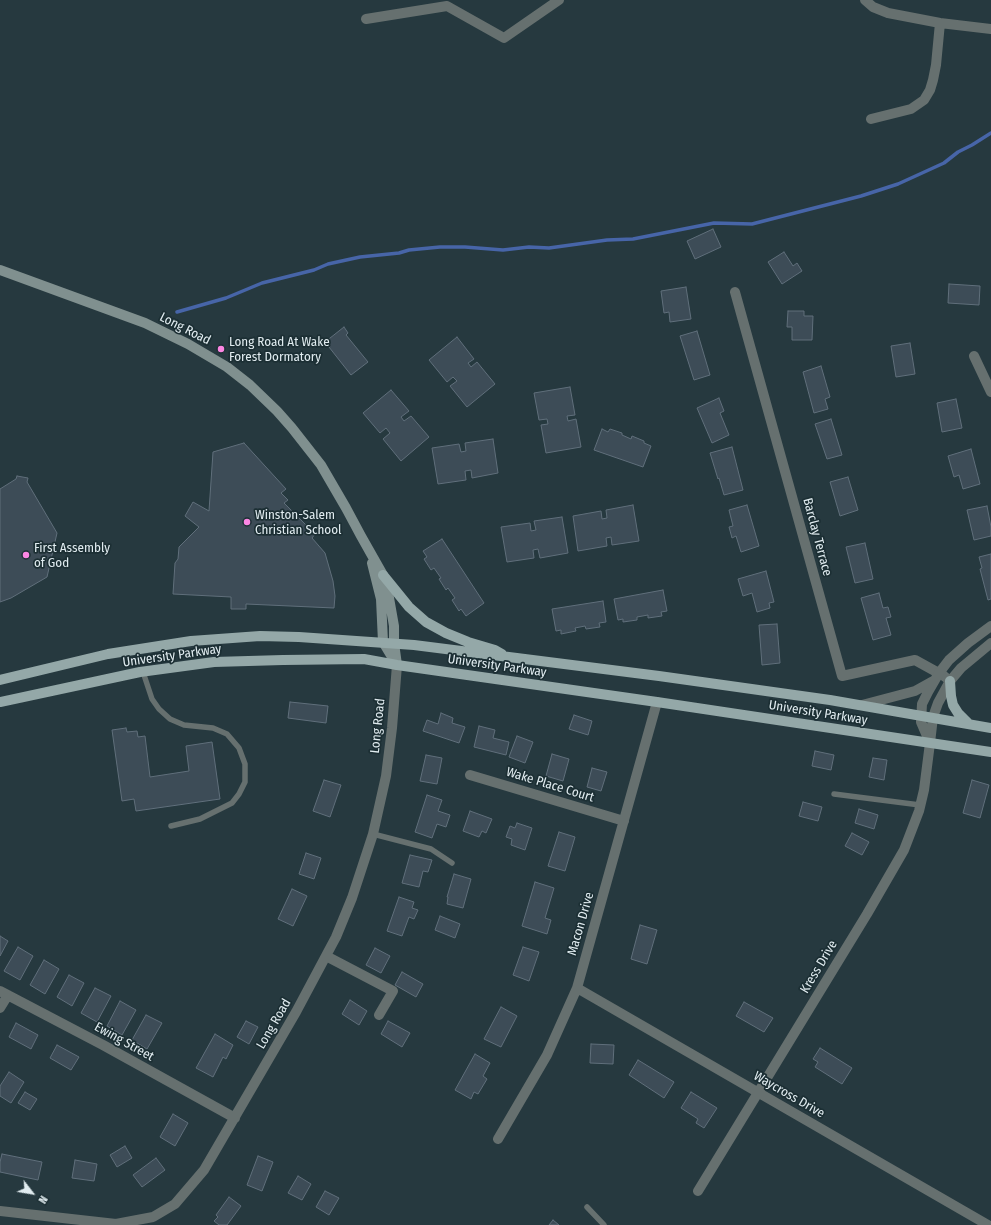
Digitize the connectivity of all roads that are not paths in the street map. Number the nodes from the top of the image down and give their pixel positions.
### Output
1 (558, 0) edge
2 (865, 0) edge
3 (366, 19) dead end
4 (940, 23) junction
5 (991, 29) edge
6 (871, 119) dead end
7 (0, 270) edge
8 (736, 292) dead end
9 (974, 356) dead end
10 (991, 392) edge
11 (368, 550) junction
12 (383, 575) junction
13 (991, 626) edge
14 (383, 642) junction
15 (394, 643) junction
16 (991, 643) edge
17 (507, 657) junction
18 (397, 665) junction
19 (143, 672) junction
20 (937, 676) junction
21 (0, 680) edge
22 (950, 682) junction
23 (0, 702) edge
24 (657, 702) junction
25 (862, 706) junction
26 (921, 715) junction
27 (933, 717) junction
28 (970, 724) junction
29 (991, 728) edge
30 (930, 743) junction
31 (991, 752) edge
32 (470, 775) dead end
33 (834, 794) dead end
34 (920, 805) junction
35 (624, 821) junction
36 (171, 826) dead end
37 (373, 834) junction
38 (452, 863) dead end
39 (326, 956) junction
40 (577, 988) junction
41 (4, 993) edge
42 (0, 1008) edge
43 (379, 1015) dead end
44 (759, 1092) junction
45 (235, 1118) junction
46 (498, 1139) dead end
47 (698, 1191) dead end
48 (587, 1207) dead end
49 (0, 1211) edge
50 (604, 1225) edge
51 (990, 1225) edge

1 - 3 street
2 - 4 street
4 - 5 street
4 - 6 street
7 - 11 main road, Long Road
8 - 20 street, Barclay Terrace
9 - 10 street
11 - 12 main road, Long Road
11 - 14 main road, Long Road
12 - 15 main road, Long Road
12 - 17 main road
13 - 20 street
14 - 15 main road, University Parkway
14 - 18 main road, Long Road
14 - 21 main road, University Parkway
15 - 17 main road, University Parkway
15 - 18 main road, Long Road
16 - 22 street, Kress Drive
17 - 25 main road, University Parkway
18 - 19 main road, University Parkway
18 - 24 main road, University Parkway
18 - 37 street, Long Road
19 - 23 main road, University Parkway
19 - 36 lane
20 - 22 street, Barclay Terrace
20 - 25 street
20 - 26 street
22 - 27 street, Kress Drive
22 - 28 main road
24 - 30 main road, University Parkway
24 - 35 street, Macon Drive
25 - 26 main road, University Parkway
26 - 27 main road, University Parkway
26 - 30 street
27 - 28 main road, University Parkway
27 - 30 street, Kress Drive
28 - 29 main road, University Parkway
30 - 31 main road, University Parkway
30 - 34 street, Kress Drive
32 - 35 street, Wake Place Court
33 - 34 lane
34 - 44 street, Kress Drive
35 - 40 street, Macon Drive
37 - 38 lane
37 - 39 street, Long Road
39 - 43 street
39 - 45 street, Long Road
40 - 44 street, Waycross Drive
40 - 46 street, Macon Drive
41 - 42 street
41 - 45 street, Ewing Street
44 - 47 street, Kress Drive
44 - 51 street, Waycross Drive
45 - 49 street, Long Road
48 - 50 lane

